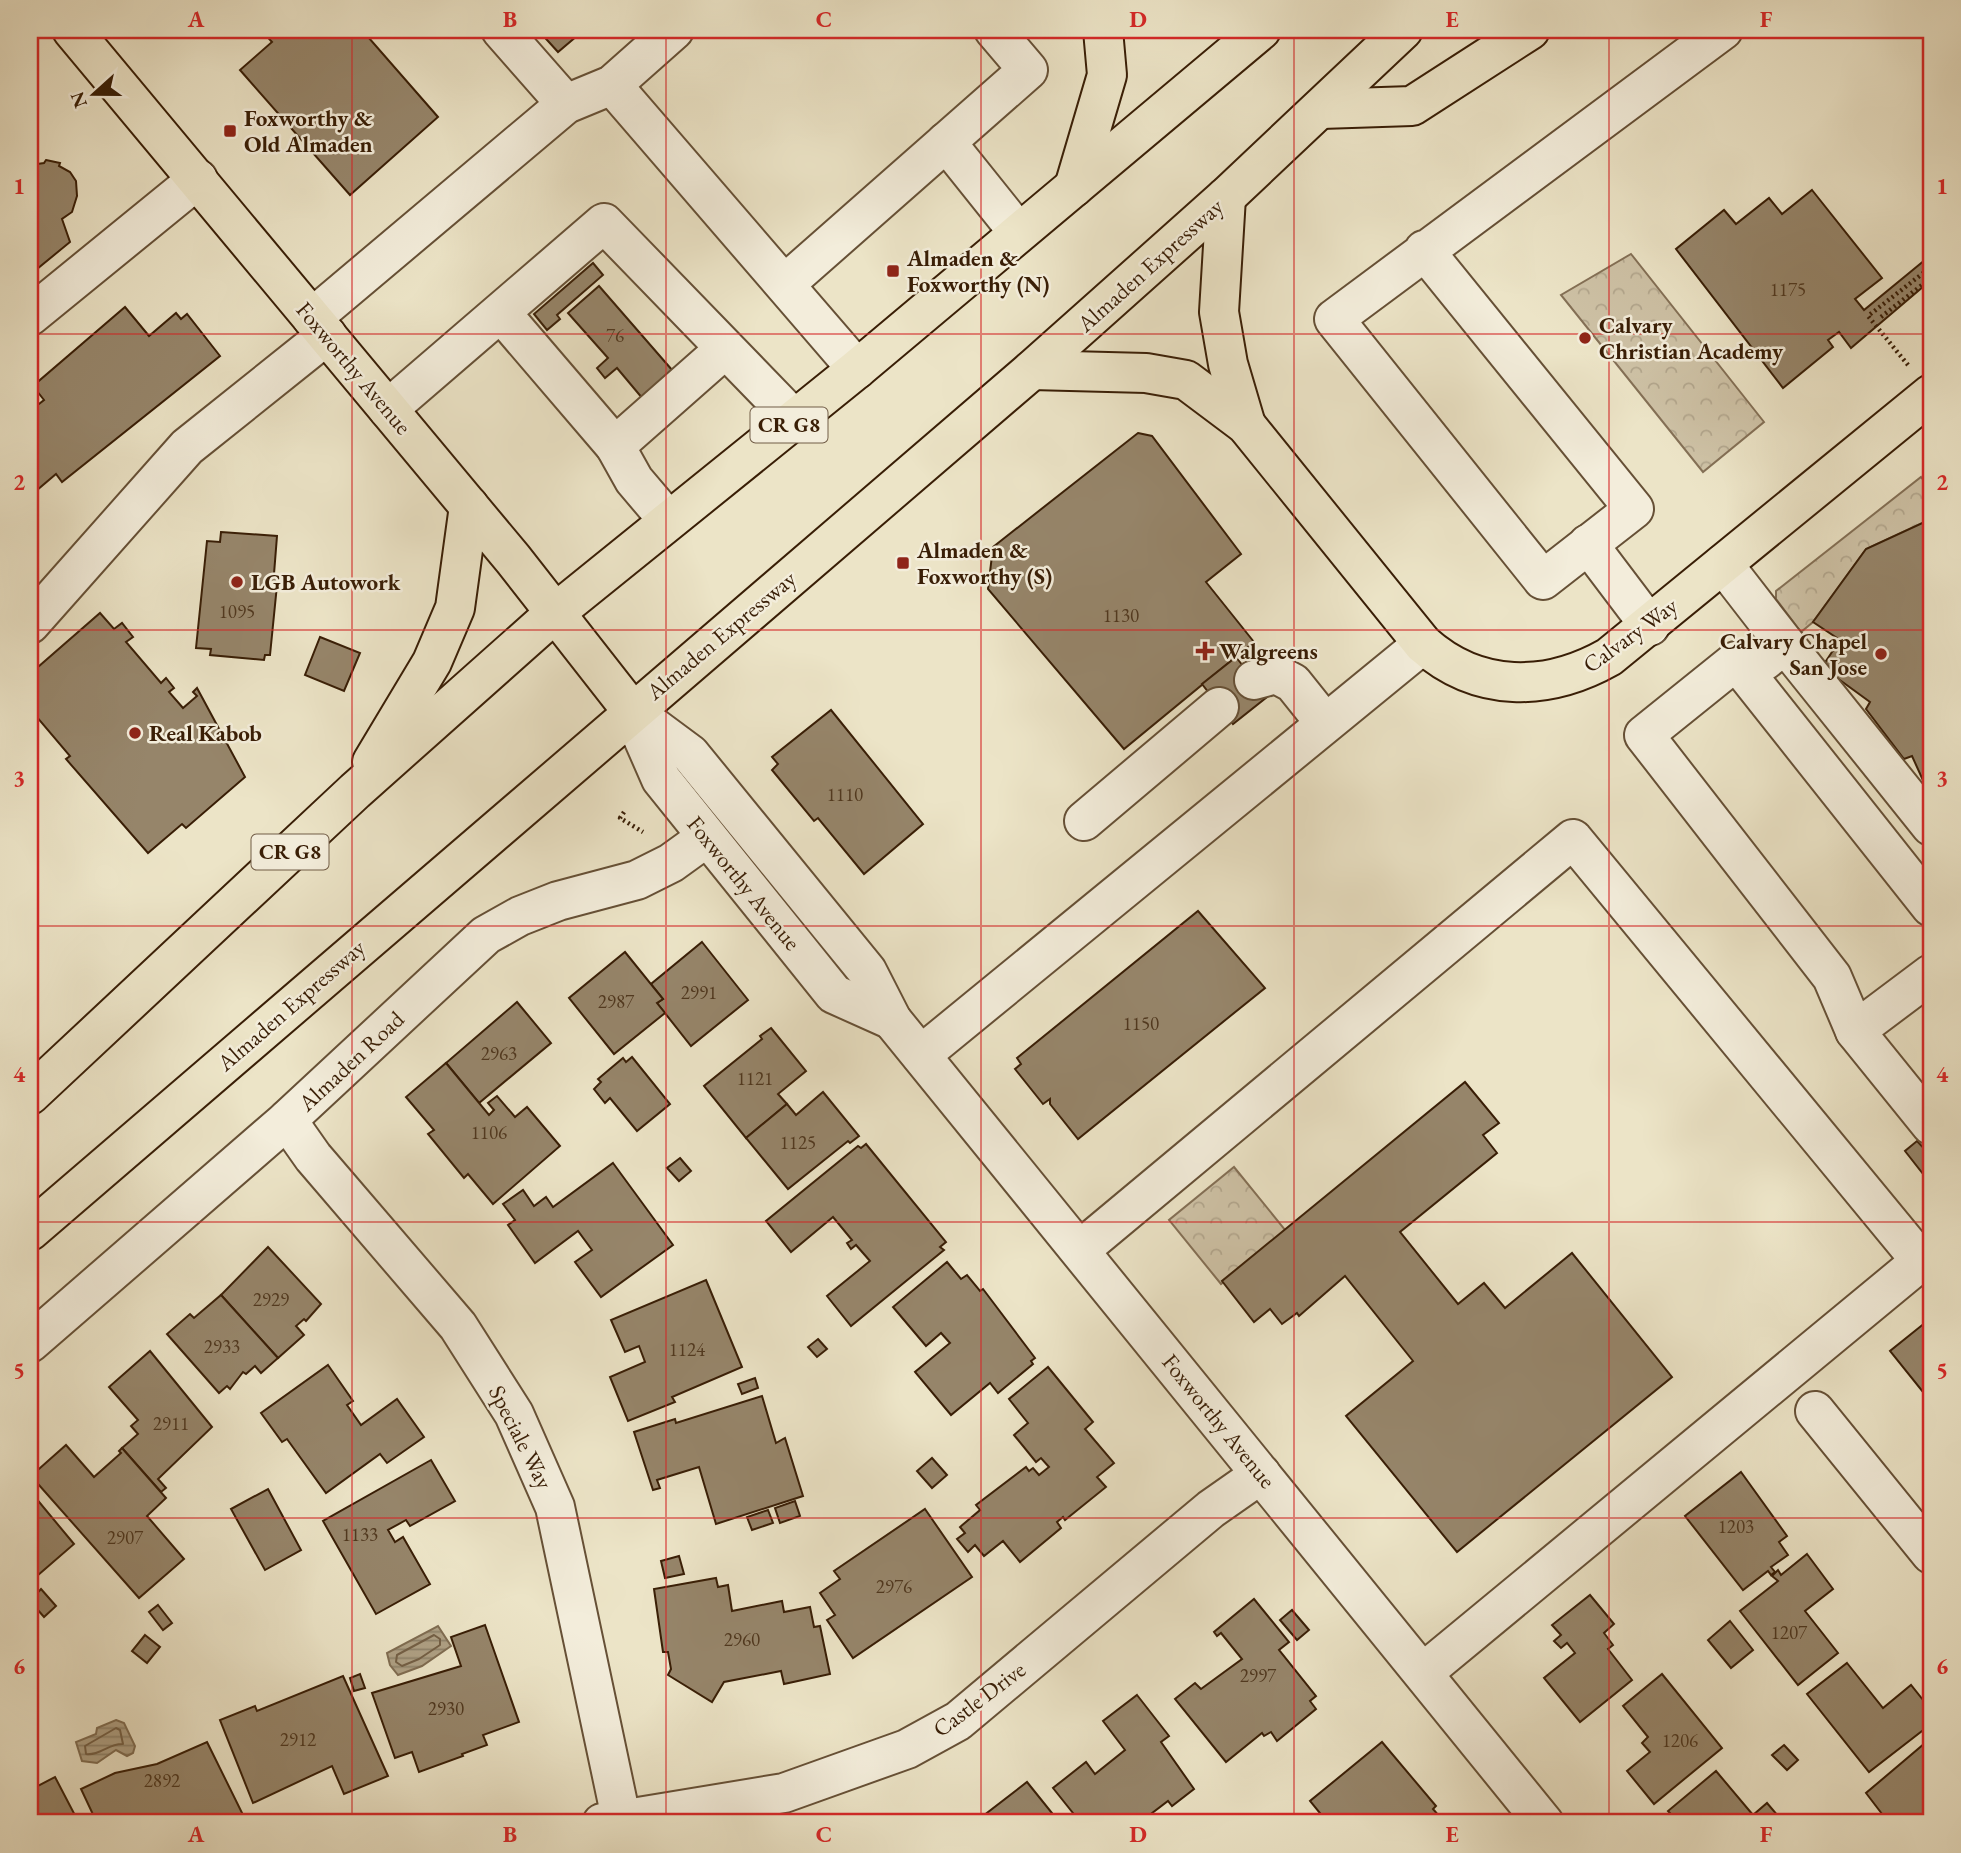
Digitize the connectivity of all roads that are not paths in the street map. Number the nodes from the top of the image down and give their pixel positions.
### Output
1 (72, 30) edge
2 (501, 30) edge
3 (674, 30) edge
4 (994, 30) edge
5 (1103, 30) edge
6 (1261, 30) edge
7 (1403, 30) edge
8 (1530, 30) edge
9 (1723, 30) edge
10 (612, 85) junction
11 (566, 104) junction
12 (1321, 109) junction
13 (946, 142) junction
14 (198, 179) junction
15 (1074, 187) junction
16 (1226, 197) junction
17 (1018, 232) junction
18 (1424, 250) junction
19 (785, 284) junction
20 (502, 314) junction
21 (30, 316) edge
22 (320, 326) junction
23 (725, 349) junction
24 (857, 369) junction
25 (1032, 370) junction
26 (1924, 384) edge
27 (388, 409) junction
28 (795, 420) junction
29 (1246, 425) junction
30 (615, 446) junction
31 (469, 506) junction
32 (668, 520) junction
33 (1588, 544) junction
34 (1723, 564) junction
35 (555, 613) junction
36 (30, 624) edge
37 (1650, 626) junction
38 (1423, 644) junction
39 (1785, 644) junction
40 (1746, 675) junction
41 (1254, 680) dead end
42 (1219, 707) dead end
43 (632, 711) junction
44 (1325, 723) junction
45 (355, 791) junction
46 (1084, 821) dead end
47 (1931, 826) edge
48 (707, 837) junction
49 (1931, 907) edge
50 (1931, 974) edge
51 (892, 1020) junction
52 (1855, 1031) junction
53 (921, 1055) junction
54 (30, 1095) edge
55 (287, 1120) junction
56 (1931, 1125) edge
57 (30, 1231) edge
58 (1080, 1250) junction
59 (30, 1343) edge
60 (1815, 1411) dead end
61 (1261, 1474) junction
62 (1931, 1554) edge
63 (1424, 1672) junction
64 (612, 1821) edge
65 (1544, 1823) edge

1 - 14 main road, Foxworthy Avenue
2 - 11 street
3 - 10 street
4 - 13 street
5 - 15 main road
6 - 15 main road, CR G8
7 - 12 main road, Almaden Expressway
8 - 12 main road
9 - 18 street
10 - 11 street
10 - 19 street
11 - 22 street
12 - 16 main road, Almaden Expressway
13 - 17 street
13 - 19 street
14 - 21 street
14 - 22 main road, Foxworthy Avenue
15 - 17 main road, CR G8
16 - 25 main road, Almaden Expressway
16 - 29 main road
17 - 24 main road, CR G8
18 - 33 street
18 - 33 street
19 - 24 street
20 - 23 street
20 - 27 street
20 - 30 street
22 - 27 main road, Foxworthy Avenue
22 - 36 street
23 - 28 street
23 - 30 street
24 - 28 main road, CR G8
25 - 29 main road
25 - 43 main road, Almaden Expressway
26 - 34 main road, Calvary Way
27 - 31 main road, Foxworthy Avenue
28 - 32 main road, CR G8
29 - 38 main road, Calvary Way
30 - 32 street
31 - 35 main road, Foxworthy Avenue
31 - 45 main road
32 - 35 main road, CR G8
33 - 37 street
34 - 37 main road, Calvary Way
34 - 39 street
35 - 43 main road, Foxworthy Avenue
35 - 45 main road, CR G8
37 - 38 main road, Calvary Way
38 - 44 street
39 - 40 street
39 - 47 street
40 - 49 street
40 - 52 street
41 - 44 street
42 - 46 street
43 - 48 street, Foxworthy Avenue
43 - 51 street, Foxworthy Avenue
43 - 57 main road, Almaden Expressway
44 - 53 street
45 - 54 main road, CR G8
48 - 51 street, Foxworthy Avenue
48 - 55 street, Almaden Road
50 - 52 street
51 - 53 street, Foxworthy Avenue
52 - 56 street
53 - 58 street, Foxworthy Avenue
55 - 59 street, Almaden Road
55 - 64 street, Speciale Way
58 - 61 street, Foxworthy Avenue
58 - 63 street
60 - 62 street
61 - 63 street, Foxworthy Avenue
61 - 64 street, Castle Drive
63 - 65 street, Foxworthy Avenue

